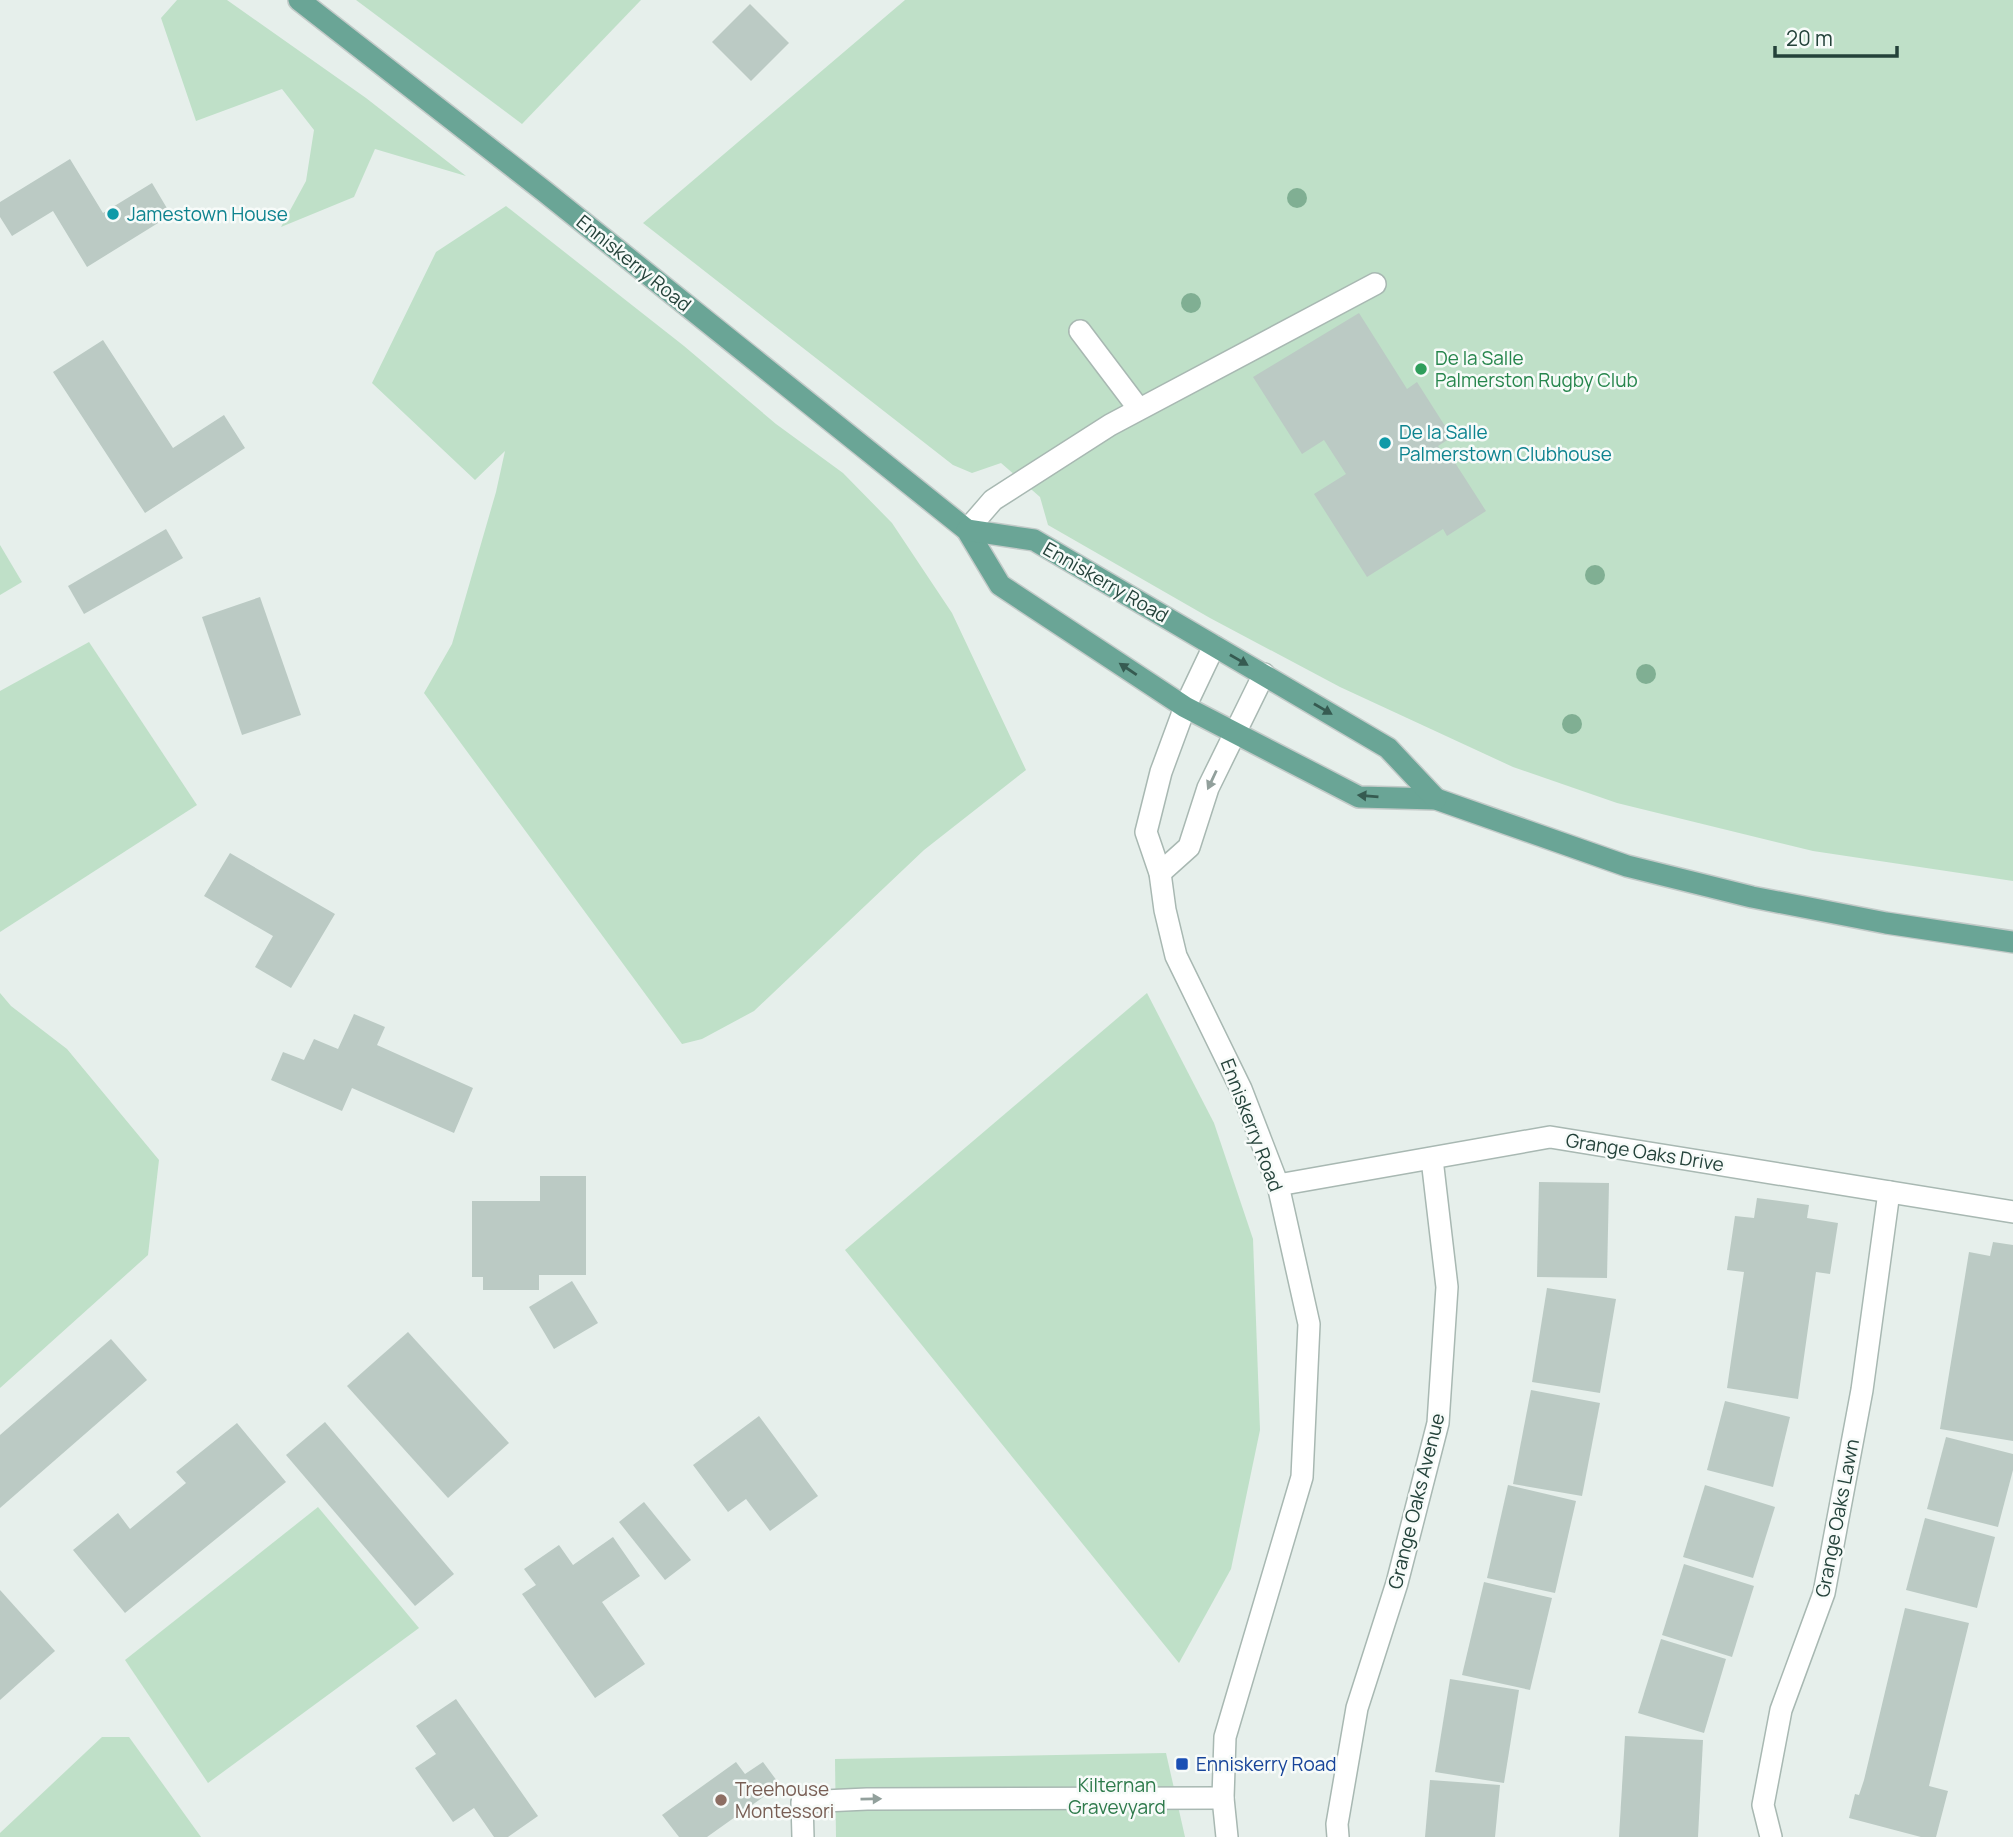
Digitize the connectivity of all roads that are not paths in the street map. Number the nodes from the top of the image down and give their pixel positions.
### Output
1 (299, 0) edge
2 (1374, 284) dead end
3 (1080, 331) dead end
4 (1139, 409) junction
5 (967, 530) junction
6 (1214, 646) junction
7 (1264, 674) junction
8 (1185, 707) junction
9 (1235, 733) junction
10 (1436, 799) junction
11 (1160, 873) junction
12 (2013, 943) edge
13 (1432, 1159) junction
14 (1278, 1185) junction
15 (1889, 1192) junction
16 (2013, 1212) edge
17 (1223, 1798) junction
18 (803, 1837) edge
19 (1227, 1837) edge
20 (1338, 1837) edge
21 (1771, 1837) edge

1 - 5 main road, Enniskerry Road
2 - 4 street
3 - 4 street
4 - 5 street
5 - 6 main road, Enniskerry Road
8 -> 5 main road, Enniskerry Road
6 -> 7 main road
6 - 8 street, Enniskerry Road
7 - 9 street
7 -> 10 main road
8 - 9 main road, Enniskerry Road
8 - 11 street, Enniskerry Road
10 -> 9 main road, Enniskerry Road
9 -> 11 street
10 - 12 main road
11 - 14 street, Enniskerry Road
13 - 14 street, Grange Oaks Drive
13 - 15 street, Grange Oaks Drive
13 - 20 street, Grange Oaks Avenue
14 - 17 street, Enniskerry Road
15 - 16 street, Grange Oaks Drive
15 - 21 street, Grange Oaks Lawn
18 -> 17 street
17 - 19 street, Enniskerry Road

